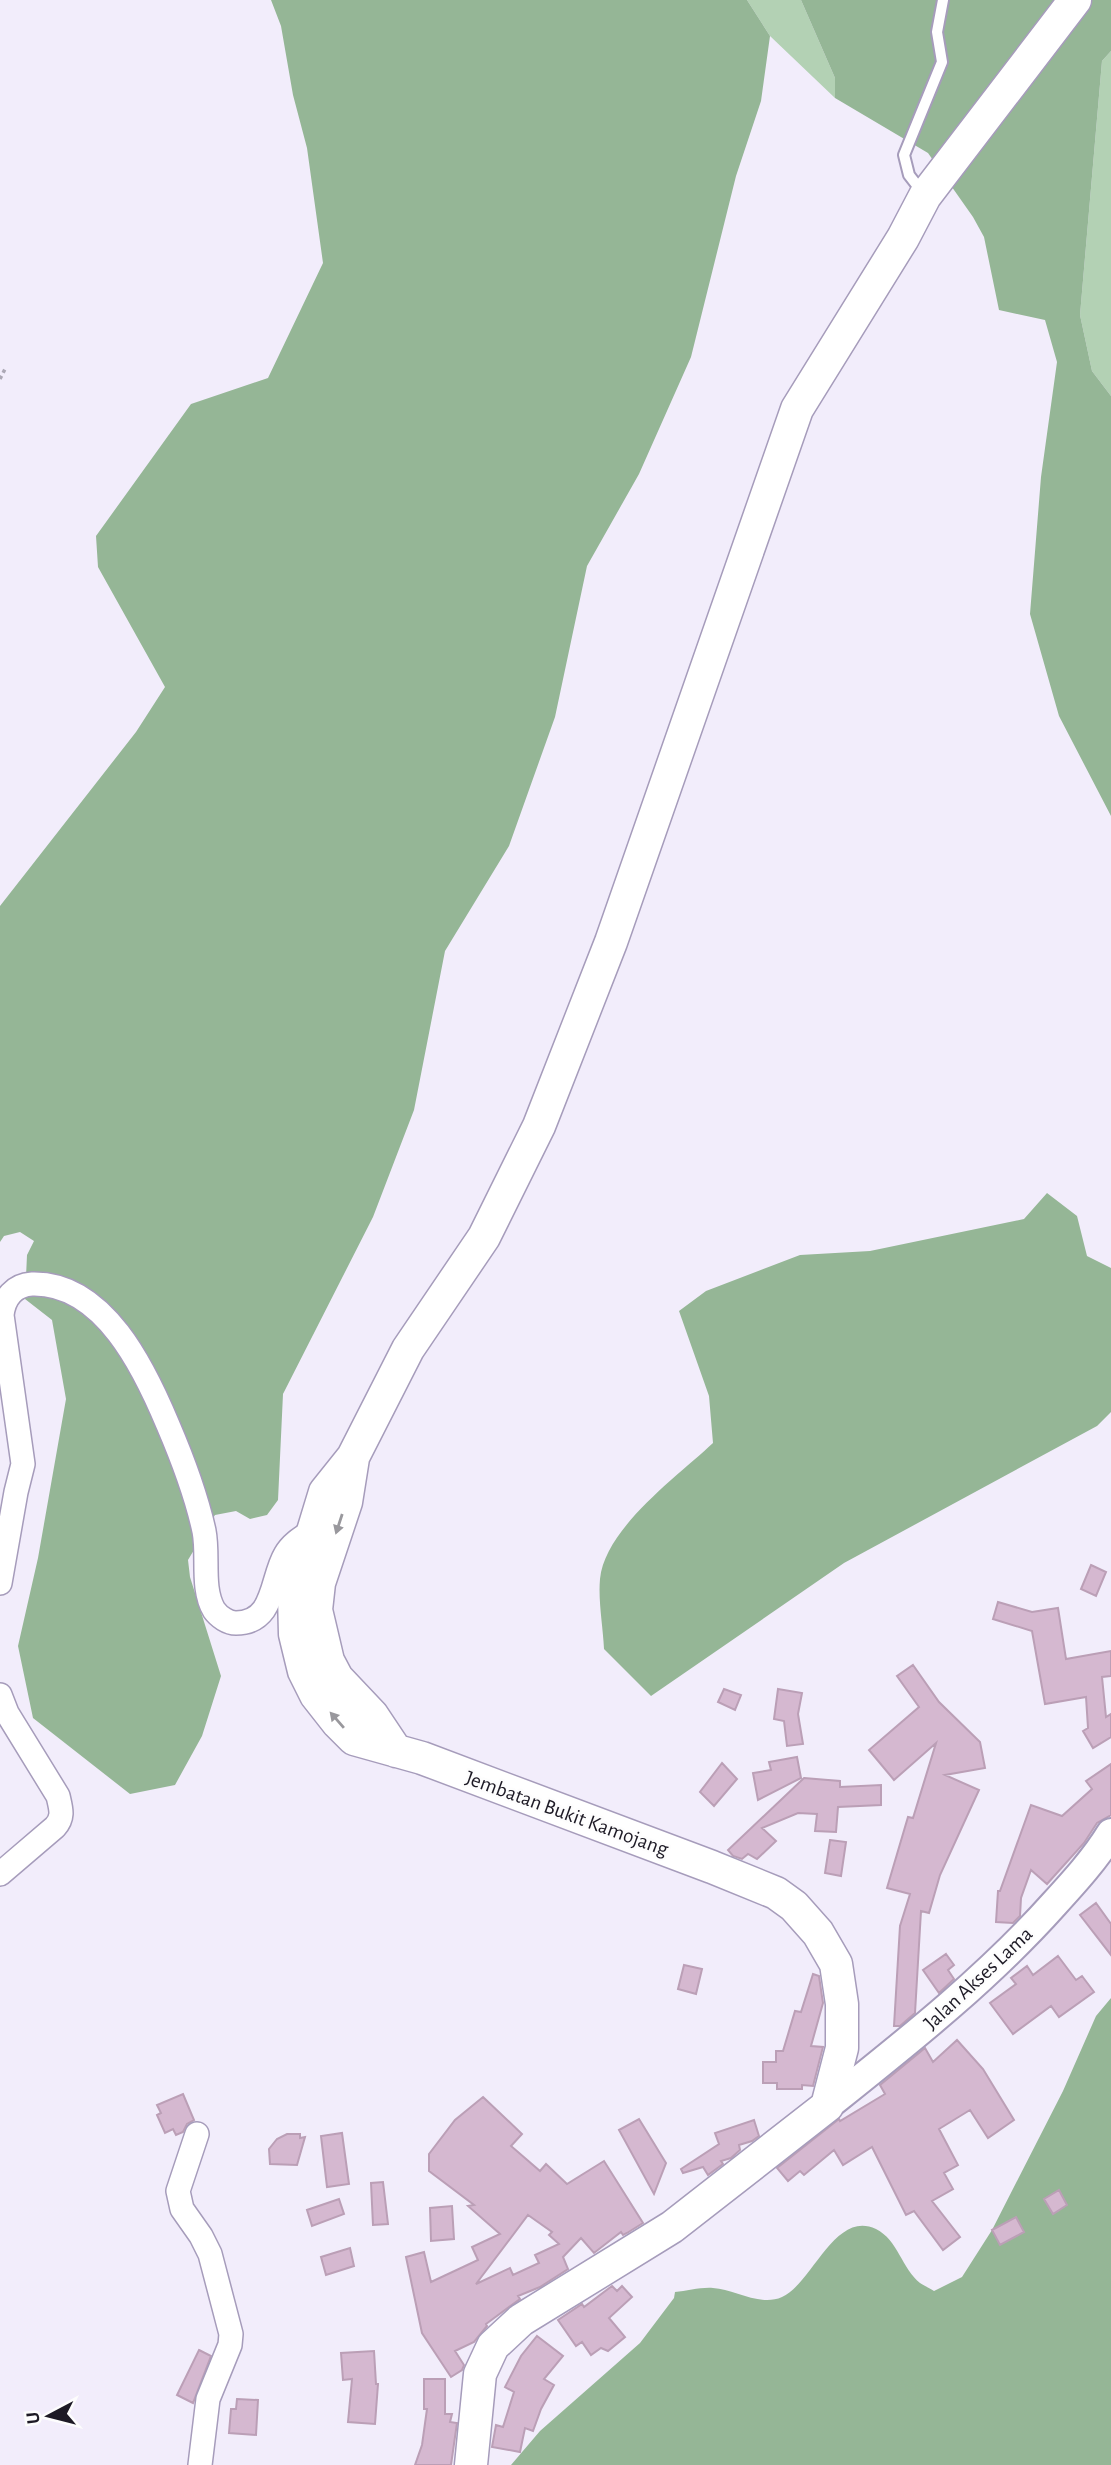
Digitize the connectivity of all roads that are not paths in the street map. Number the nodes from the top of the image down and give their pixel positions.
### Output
1 (943, 0) edge
2 (1075, 0) edge
3 (925, 196) junction
4 (353, 1457) junction
5 (312, 1531) junction
6 (0, 1583) edge
7 (0, 1695) edge
8 (409, 1754) junction
9 (1111, 1833) edge
10 (0, 1874) edge
11 (827, 2106) junction
12 (197, 2134) dead end
13 (200, 2465) edge
14 (471, 2465) edge

1 - 3 lane
2 - 3 main road
3 - 4 main road
4 - 5 main road, Jembatan Bukit Kamojang
4 -> 8 main road
5 - 6 street
8 -> 5 main road, Jembatan Bukit Kamojang
7 - 10 street
8 - 11 main road, Jembatan Bukit Kamojang
9 - 11 street, Jalan Akses Lama
11 - 14 main road
12 - 13 street

